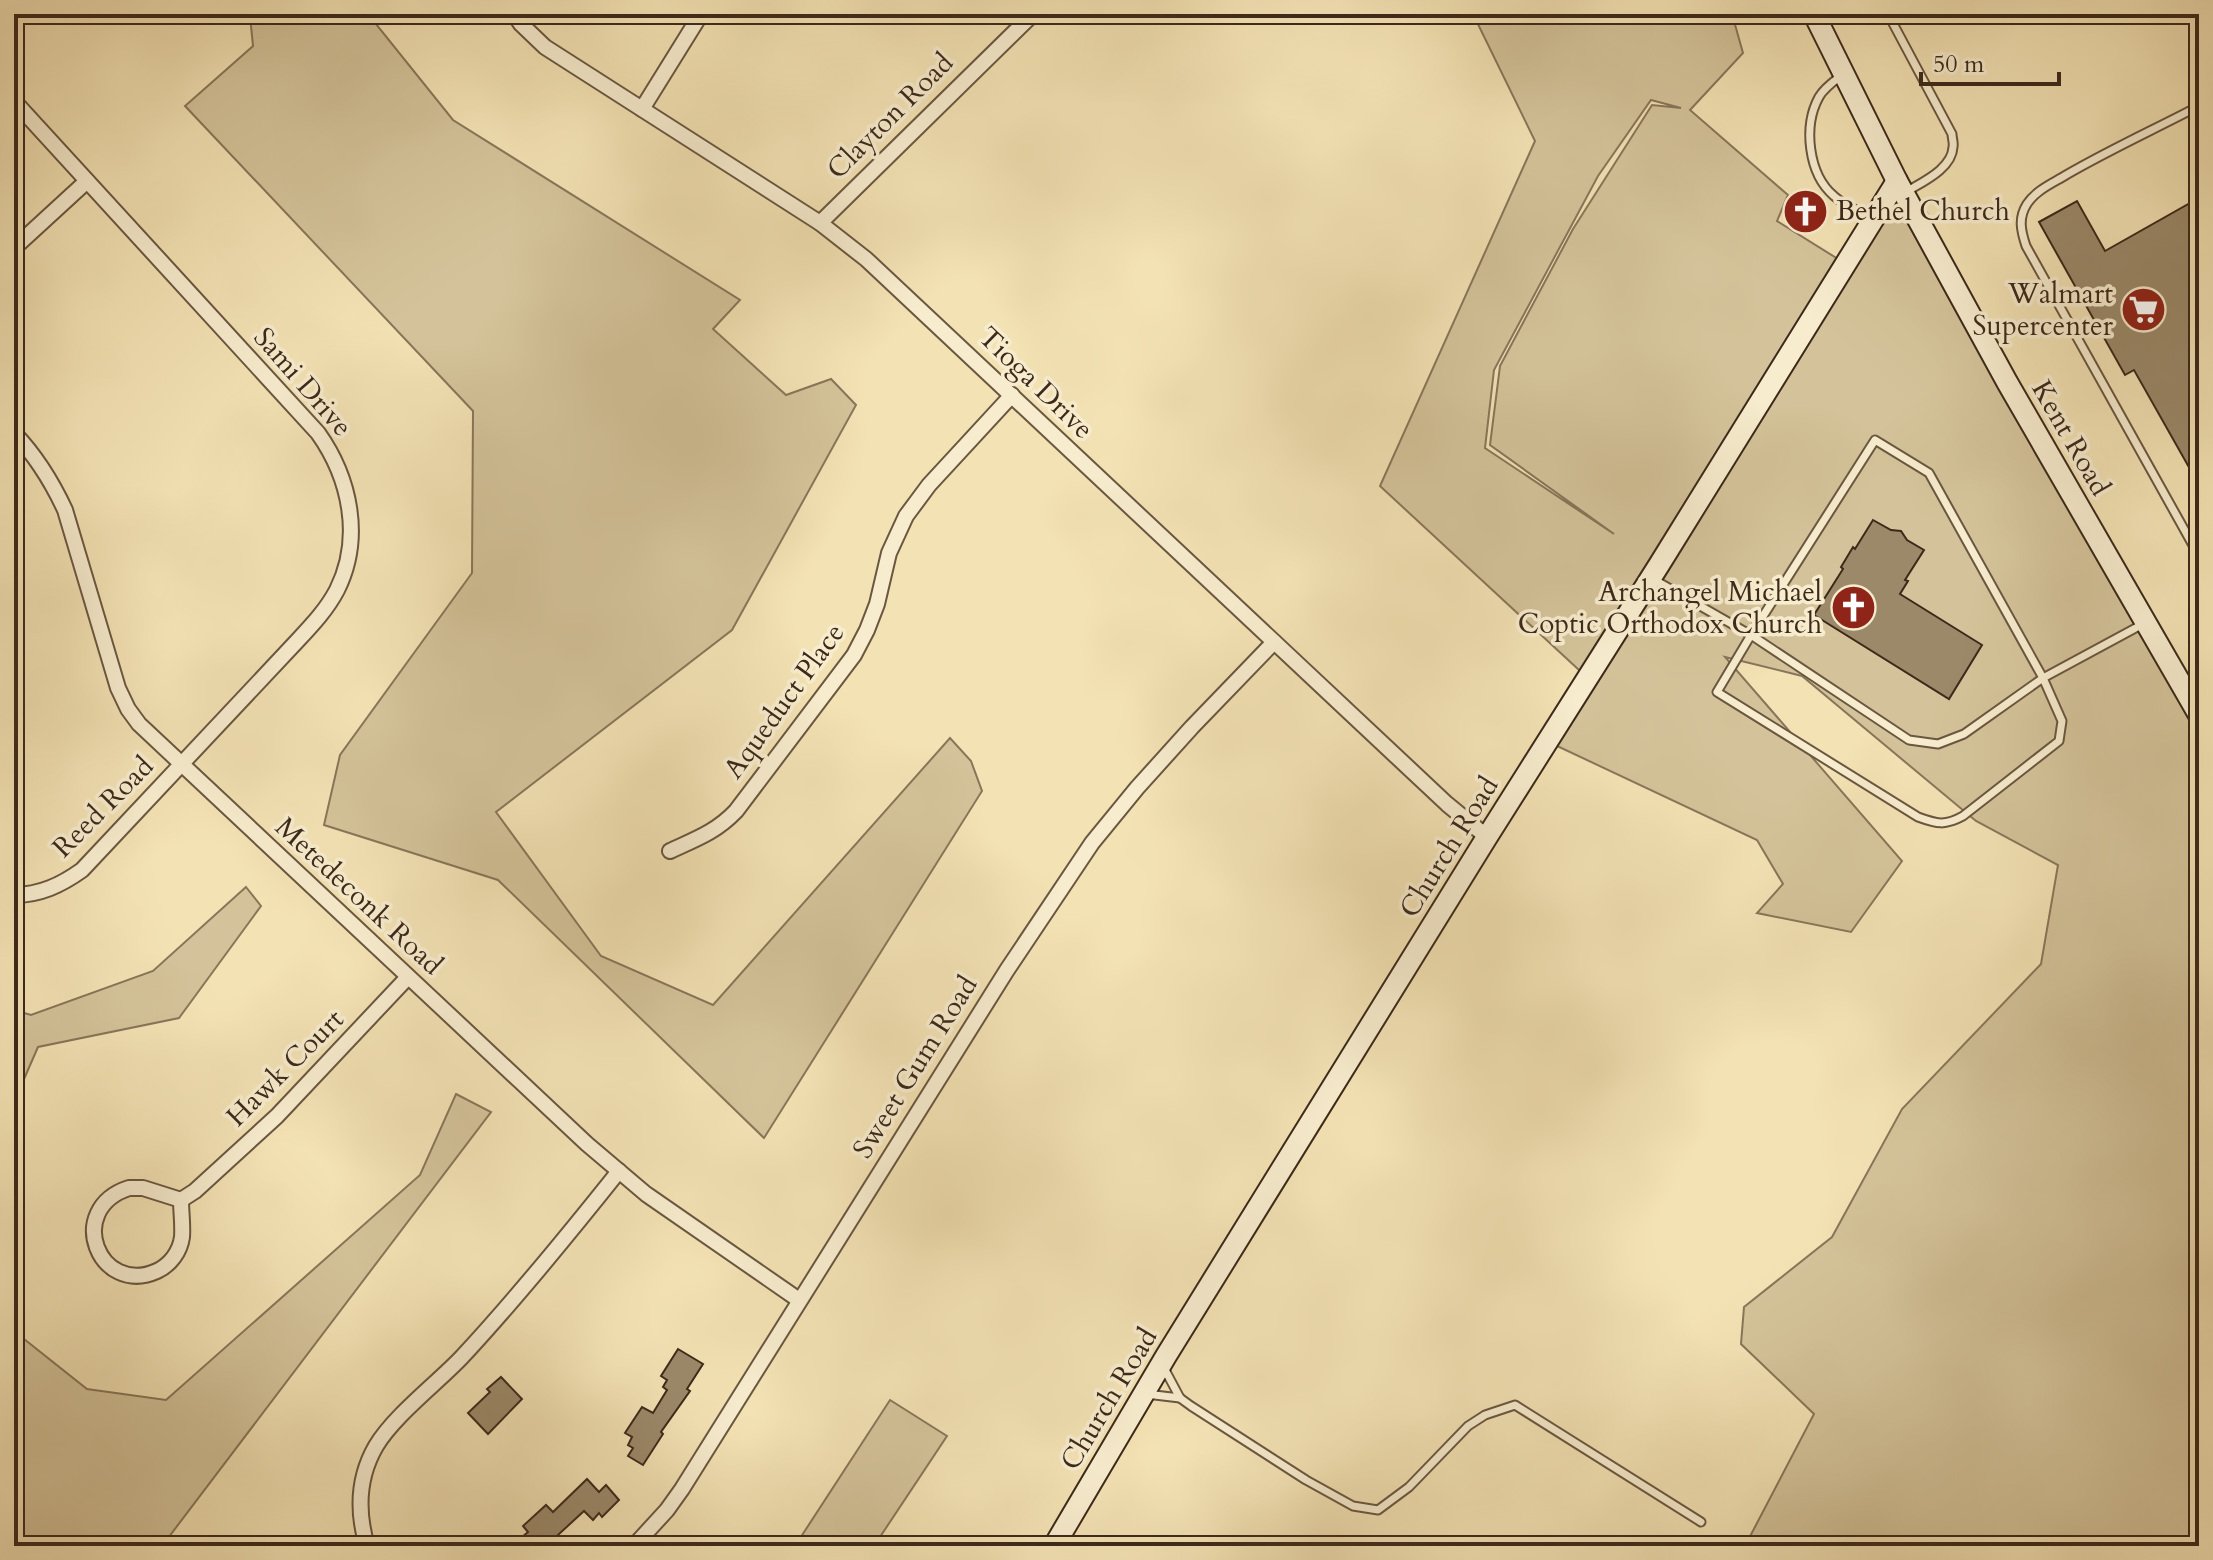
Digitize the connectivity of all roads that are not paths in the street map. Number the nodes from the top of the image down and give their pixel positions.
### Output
1 (514, 14) edge
2 (701, 14) edge
3 (1033, 14) edge
4 (1814, 14) edge
5 (1888, 14) edge
6 (1843, 73) junction
7 (14, 101) edge
8 (2199, 106) edge
9 (642, 109) junction
10 (87, 181) junction
11 (1901, 187) junction
12 (1873, 218) junction
13 (820, 223) junction
14 (14, 248) edge
15 (1012, 395) junction
16 (14, 433) edge
17 (2199, 556) edge
18 (1651, 578) junction
19 (2146, 623) junction
20 (1751, 635) junction
21 (1274, 642) junction
22 (2043, 678) junction
23 (2199, 715) edge
24 (182, 764) junction
25 (1487, 837) junction
26 (670, 851) dead end
27 (14, 895) edge
28 (408, 977) junction
29 (619, 1171) junction
30 (181, 1200) junction
31 (799, 1300) junction
32 (1163, 1364) junction
33 (1145, 1394) junction
34 (1180, 1398) junction
35 (1701, 1522) dead end
36 (367, 1546) edge
37 (634, 1546) edge
38 (1054, 1546) edge

1 - 9 street, Tioga Drive
2 - 9 street
3 - 13 street, Clayton Road
4 - 6 street, Kent Road
5 - 11 lane
6 - 11 street, Kent Road
6 - 12 lane
7 - 10 street, Sami Drive
8 - 17 lane
9 - 13 street, Tioga Drive
10 - 14 street
10 - 24 street, Sami Drive
11 - 12 street, Church Road
11 - 19 street, Kent Road
12 - 18 street, Church Road
13 - 15 street, Tioga Drive
15 - 21 street, Tioga Drive
15 - 26 street, Aqueduct Place
16 - 24 street, Metedeconk Road
18 - 20 lane
18 - 25 street, Church Road
19 - 22 lane
19 - 23 street, Kent Road
20 - 22 lane
20 - 22 lane
20 - 22 lane
21 - 25 street, Tioga Drive
21 - 31 street, Sweet Gum Road
24 - 27 street, Reed Road
24 - 28 street, Metedeconk Road
25 - 32 street, Church Road
28 - 29 street, Metedeconk Road
28 - 30 street, Hawk Court
29 - 31 street, Metedeconk Road
29 - 36 street
30 - 30 street
31 - 37 street, Sweet Gum Road
32 - 33 street, Church Road
32 - 34 lane
33 - 34 lane
33 - 38 street, Church Road
34 - 35 lane

